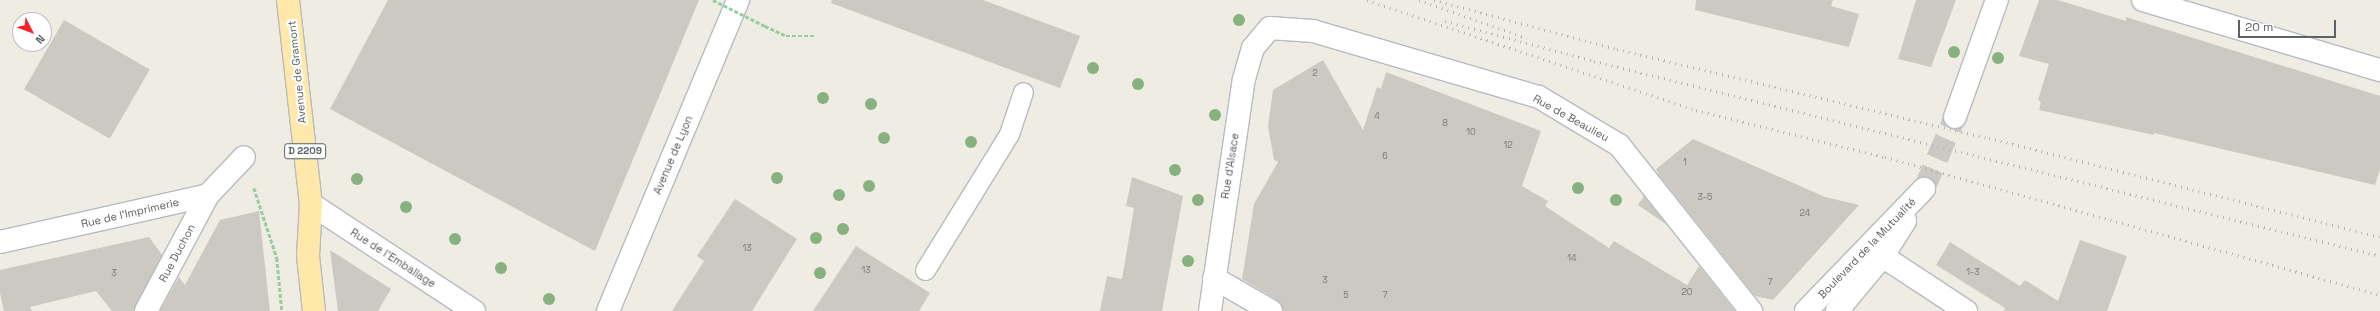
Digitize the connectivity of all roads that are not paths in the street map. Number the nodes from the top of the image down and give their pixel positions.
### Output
1 (288, 0) edge
2 (738, 0) edge
3 (1997, 0) edge
4 (2143, 0) edge
5 (1270, 28) joint
6 (2380, 70) edge
7 (1023, 92) dead end
8 (1955, 117) tunnel mouth
9 (244, 157) road end
10 (208, 195) junction
11 (311, 204) junction
12 (0, 242) edge
13 (1874, 252) junction
14 (925, 270) dead end
15 (1214, 278) junction
16 (146, 311) edge
17 (314, 311) edge
18 (474, 311) edge
19 (608, 311) edge
20 (1210, 311) edge
21 (1271, 311) edge
22 (1751, 311) edge
23 (1806, 311) edge
24 (1837, 311) edge
25 (1966, 311) edge

1 - 11 main road, Avenue de Gramont / D 2209
2 - 19 street, Avenue de Lyon
3 - 8 street
4 - 6 street
5 - 15 street, Rue d'Alsace
5 - 22 street, Rue de Beaulieu
7 - 14 lane
9 - 10 street
10 - 12 street, Rue de l'Imprimerie
10 - 16 street, Rue Duchon
11 - 17 main road, Avenue de Gramont / D 2209
11 - 18 street, Rue de l'Emballage
13 - 23 street, Boulevard de la Mutualité
13 - 24 street, Boulevard de la Mutualité
13 - 25 street
15 - 20 street, Rue d'Alsace
15 - 21 street

